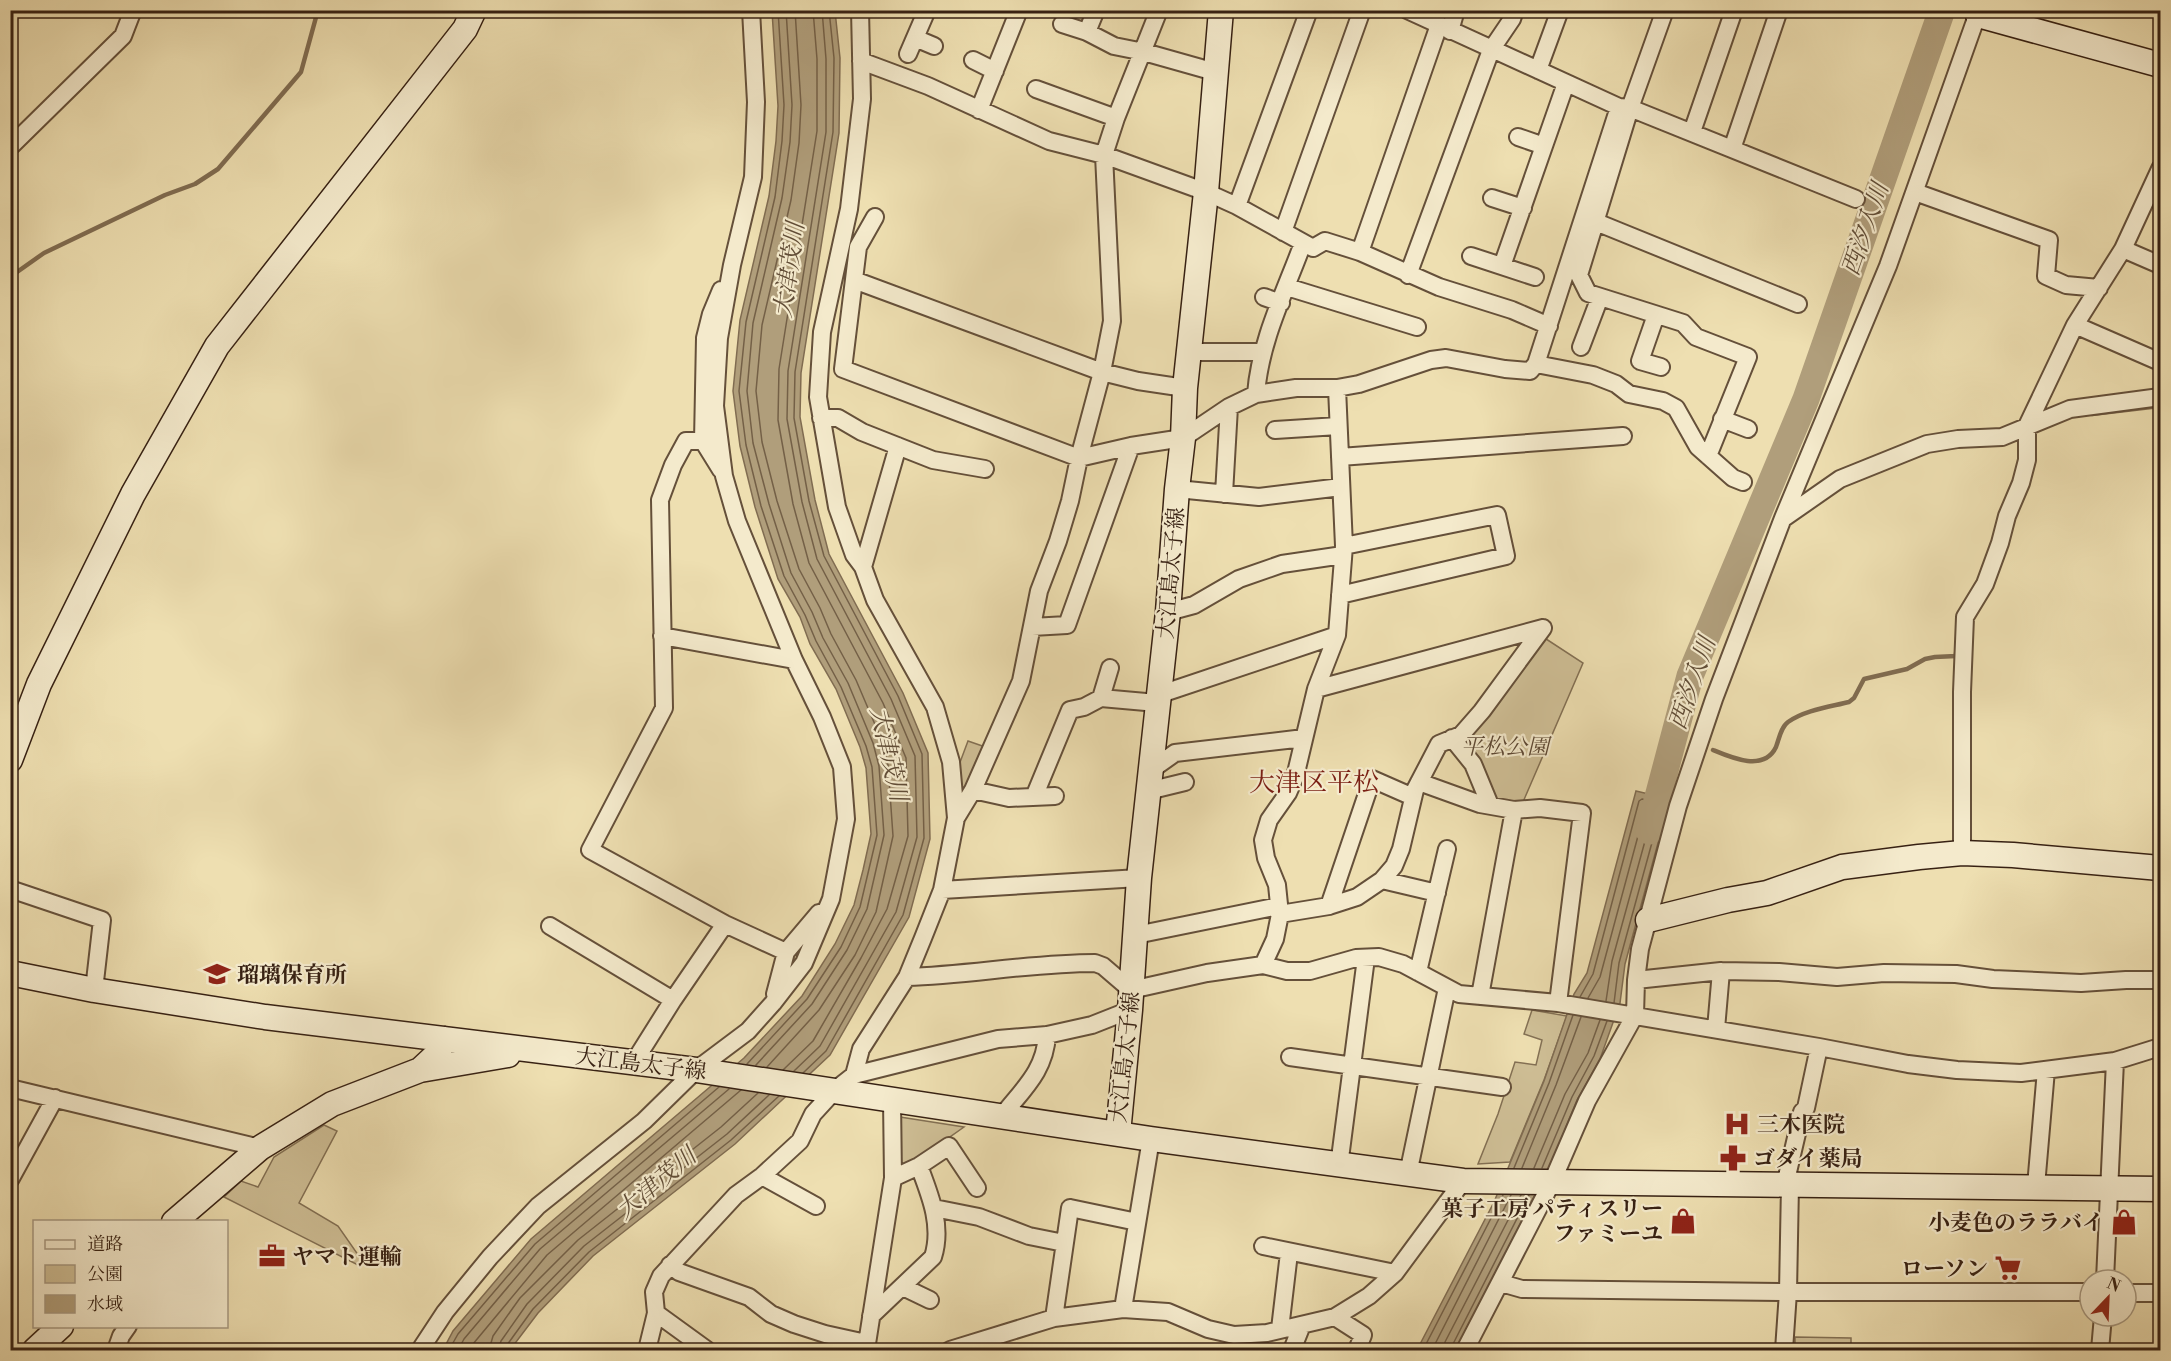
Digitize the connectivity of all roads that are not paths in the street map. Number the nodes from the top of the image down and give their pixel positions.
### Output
1 (133, 10) edge
2 (474, 10) edge
3 (751, 10) edge
4 (860, 10) edge
5 (927, 10) edge
6 (1019, 10) edge
7 (1096, 10) edge
8 (1159, 10) edge
9 (1221, 10) edge
10 (1310, 10) edge
11 (1362, 10) edge
12 (1407, 10) edge
13 (1456, 10) edge
14 (1515, 10) edge
15 (1560, 10) edge
16 (1665, 10) edge
17 (1734, 10) edge
18 (1779, 10) edge
19 (1973, 12) edge
20 (1062, 24) dead end
21 (1445, 28) junction
22 (1087, 32) junction
23 (934, 46) dead end
24 (1491, 50) junction
25 (1144, 52) junction
26 (973, 60) dead end
27 (861, 61) junction
28 (2160, 64) edge
29 (1538, 70) junction
30 (995, 71) junction
31 (1215, 72) junction
32 (1566, 83) junction
33 (1036, 89) dead end
34 (1625, 108) junction
35 (979, 110) junction
36 (1116, 118) junction
37 (1692, 132) junction
38 (1518, 137) dead end
39 (1544, 146) junction
40 (10, 147) edge
41 (1732, 149) junction
42 (1104, 155) junction
43 (2160, 169) edge
44 (1206, 192) junction
45 (1915, 192) junction
46 (1492, 198) dead end
47 (1856, 199) dead end
48 (1236, 206) junction
49 (1523, 208) junction
50 (875, 217) dead end
51 (1596, 222) junction
52 (1283, 232) junction
53 (1304, 243) junction
54 (2123, 249) junction
55 (1360, 252) junction
56 (1471, 256) dead end
57 (732, 265) junction
58 (2160, 265) edge
59 (1502, 266) junction
60 (1408, 275) junction
61 (1535, 277) dead end
62 (854, 280) junction
63 (1287, 287) junction
64 (2099, 288) junction
65 (1264, 297) dead end
66 (1600, 297) junction
67 (1281, 303) junction
68 (1798, 304) dead end
69 (1656, 315) junction
70 (2075, 325) junction
71 (1549, 326) junction
72 (1417, 327) dead end
73 (1581, 347) dead end
74 (1190, 352) junction
75 (1262, 352) junction
76 (2160, 362) edge
77 (1536, 364) junction
78 (1661, 367) dead end
79 (1102, 372) junction
80 (1185, 388) junction
81 (1337, 388) junction
82 (1256, 394) junction
83 (2160, 397) edge
84 (1229, 407) junction
85 (821, 418) junction
86 (1722, 419) junction
87 (1338, 426) junction
88 (2026, 426) junction
89 (1748, 429) dead end
90 (1275, 430) dead end
91 (1623, 435) dead end
92 (1183, 438) junction
93 (703, 441) junction
94 (898, 446) junction
95 (1131, 446) junction
96 (1708, 456) junction
97 (1340, 457) junction
98 (1078, 458) junction
99 (985, 469) dead end
100 (724, 476) junction
101 (1743, 482) dead end
102 (1341, 488) junction
103 (1177, 489) junction
104 (1224, 494) junction
105 (1783, 518) junction
106 (1343, 550) junction
107 (863, 567) junction
108 (1340, 595) junction
109 (1168, 612) junction
110 (1032, 627) junction
111 (1337, 634) junction
112 (662, 636) junction
113 (794, 660) junction
114 (1110, 668) dead end
115 (1316, 689) junction
116 (1101, 698) junction
117 (1158, 699) junction
118 (1304, 738) junction
119 (1452, 738) junction
120 (10, 760) edge
121 (1149, 781) junction
122 (1185, 782) dead end
123 (1416, 789) junction
124 (973, 790) junction
125 (1055, 796) dead end
126 (1034, 797) junction
127 (1490, 806) junction
128 (1514, 810) junction
129 (956, 818) junction
130 (1447, 849) dead end
131 (1962, 854) junction
132 (2160, 868) edge
133 (1139, 878) junction
134 (1382, 880) junction
135 (10, 889) edge
136 (942, 890) junction
137 (1437, 893) junction
138 (831, 899) junction
139 (1329, 906) junction
140 (1280, 910) junction
141 (1648, 920) junction
142 (725, 924) junction
143 (550, 927) dead end
144 (1136, 934) junction
145 (786, 952) junction
146 (1366, 958) junction
147 (1263, 965) junction
148 (1720, 971) junction
149 (1418, 972) junction
150 (10, 973) edge
151 (907, 977) junction
152 (1636, 980) junction
153 (2160, 980) edge
154 (1447, 988) junction
155 (94, 990) junction
156 (1480, 996) junction
157 (673, 1000) junction
158 (1130, 1000) junction
159 (773, 1003) junction
160 (1558, 1003) junction
161 (1635, 1016) junction
162 (1716, 1029) junction
163 (1047, 1035) junction
164 (445, 1039) junction
165 (1819, 1047) junction
166 (2160, 1047) edge
167 (549, 1053) junction
168 (1290, 1057) dead end
169 (2115, 1061) junction
170 (634, 1062) junction
171 (1353, 1065) junction
172 (420, 1070) junction
173 (702, 1070) junction
174 (2046, 1070) junction
175 (854, 1075) junction
176 (1429, 1076) junction
177 (1502, 1087) dead end
178 (10, 1088) edge
179 (830, 1090) junction
180 (55, 1098) junction
181 (892, 1100) junction
182 (1002, 1116) junction
183 (1118, 1133) junction
184 (1151, 1139) junction
185 (260, 1148) junction
186 (919, 1166) junction
187 (1339, 1166) junction
188 (1408, 1174) junction
189 (762, 1176) junction
190 (893, 1178) junction
191 (10, 1180) edge
192 (1463, 1181) junction
193 (1552, 1182) junction
194 (1790, 1185) junction
195 (2036, 1186) junction
196 (977, 1188) dead end
197 (2108, 1188) junction
198 (2160, 1189) edge
199 (816, 1206) dead end
200 (934, 1208) junction
201 (181, 1218) edge
202 (1137, 1222) junction
203 (1064, 1243) junction
204 (1263, 1246) dead end
205 (1289, 1253) junction
206 (670, 1265) junction
207 (2105, 1268) edge
208 (1395, 1273) junction
209 (1501, 1283) junction
210 (903, 1287) junction
211 (1788, 1292) junction
212 (2078, 1292) edge
213 (2138, 1293) edge
214 (2160, 1293) edge
215 (930, 1300) dead end
216 (1123, 1309) junction
217 (656, 1313) junction
218 (871, 1316) junction
219 (1335, 1317) junction
220 (1054, 1318) junction
221 (1302, 1325) junction
222 (59, 1328) edge
223 (127, 1328) edge
224 (2102, 1328) edge
225 (1280, 1329) junction
226 (866, 1347) edge
227 (35, 1350) edge
228 (116, 1350) edge
229 (420, 1350) edge
230 (647, 1350) edge
231 (707, 1350) edge
232 (951, 1350) edge
233 (1292, 1350) edge
234 (1357, 1350) edge
235 (1465, 1350) edge
236 (1784, 1350) edge
237 (2100, 1350) edge

1 - 40 street
2 - 120 street
3 - 57 street
4 - 27 street
5 - 23 street
6 - 30 street
7 - 22 street
8 - 25 street
9 - 31 street, 大江島太子線
10 - 48 street
11 - 52 street
12 - 21 street
13 - 21 street
14 - 24 street
15 - 29 street
16 - 34 street
17 - 37 street
18 - 41 street
19 - 28 street
19 - 45 street
20 - 22 street
21 - 24 street
21 - 55 street
22 - 25 street
24 - 29 street
24 - 60 street
25 - 31 street
25 - 36 street
26 - 30 street
27 - 35 street
27 - 85 street
29 - 32 street
30 - 35 street
31 - 44 street, 大江島太子線
32 - 34 street
32 - 39 street
33 - 36 street
34 - 37 street
34 - 51 street
34 - 71 street
35 - 42 street
36 - 42 street
37 - 41 street
38 - 39 street
39 - 49 street
41 - 47 street
42 - 44 street
42 - 79 street
43 - 54 street
44 - 48 street
44 - 74 street, 大江島太子線
45 - 64 street
45 - 105 street
46 - 49 street
48 - 52 street
49 - 59 street
50 - 62 street
51 - 66 street
51 - 68 street
52 - 53 street
53 - 55 street
53 - 63 street
54 - 58 street
54 - 64 street
55 - 60 street
56 - 59 street
57 - 93 street
57 - 100 street
59 - 61 street
60 - 71 street
62 - 79 street
62 - 98 street
63 - 67 street
63 - 72 street
64 - 70 street
65 - 67 street
66 - 69 street
66 - 73 street
67 - 75 street
69 - 78 street
69 - 86 street
70 - 76 street
70 - 88 street
71 - 77 street
74 - 75 street
74 - 80 street, 大江島太子線
75 - 82 street
77 - 81 street
77 - 96 street
79 - 80 street
79 - 98 street
80 - 92 street, 大江島太子線
81 - 82 street
81 - 87 street
82 - 84 street
83 - 88 street
84 - 92 street
84 - 104 street
85 - 94 street
85 - 107 street
86 - 89 street
86 - 96 street
87 - 90 street
87 - 97 street
88 - 105 street
88 - 131 street
91 - 97 street
92 - 95 street
92 - 103 street, 大江島太子線
93 - 100 street
93 - 112 street
94 - 99 street
94 - 107 street
95 - 98 street
95 - 110 street
96 - 101 street
97 - 102 street
98 - 110 street
100 - 113 street
102 - 104 street
102 - 106 street
103 - 104 street
103 - 109 street, 大江島太子線
105 - 141 street
106 - 108 street
106 - 108 street
106 - 109 street
107 - 129 street
108 - 111 street
109 - 117 street, 大江島太子線
110 - 124 street
111 - 115 street
111 - 117 street
112 - 113 street
112 - 142 street
113 - 138 street
114 - 116 street
115 - 118 street
115 - 119 street
116 - 117 street
116 - 126 street
117 - 121 street, 大江島太子線
118 - 121 street
118 - 140 street
119 - 123 street
119 - 127 street
121 - 122 street
121 - 133 street, 大江島太子線
123 - 127 street
123 - 134 street
123 - 139 street
124 - 126 street
124 - 129 street
125 - 126 street
127 - 128 street
128 - 156 street
128 - 160 street
129 - 136 street
130 - 137 street
131 - 132 street
131 - 141 street
133 - 136 street
133 - 144 street, 大江島太子線
134 - 137 street
134 - 139 street
135 - 155 street
136 - 151 street
137 - 149 street
138 - 145 street
138 - 159 street
139 - 140 street
140 - 144 street
140 - 147 street
141 - 152 street
142 - 145 street
142 - 157 street
143 - 157 street
144 - 158 street, 大江島太子線
145 - 159 street
146 - 147 street
146 - 149 street
146 - 171 street
147 - 158 street
148 - 152 street
148 - 153 street
148 - 162 street
149 - 154 street
150 - 155 street, 大江島太子線
151 - 158 street
151 - 175 street
152 - 161 street
154 - 156 street
154 - 176 street
155 - 164 street, 大江島太子線
156 - 160 street
157 - 170 street
158 - 163 street
158 - 183 street, 大江島太子線
159 - 173 street
160 - 161 street
161 - 162 street
161 - 193 street
162 - 165 street
163 - 175 street
163 - 182 street
164 - 167 street, 大江島太子線
164 - 172 street
165 - 174 street
165 - 194 street
166 - 169 street
167 - 170 street, 大江島太子線
167 - 172 street
168 - 171 street
169 - 174 street
169 - 197 street
170 - 173 street, 大江島太子線
171 - 176 street
171 - 187 street
172 - 185 street
173 - 179 street, 大江島太子線
173 - 229 street
174 - 195 street
175 - 179 street
176 - 177 street
176 - 188 street
178 - 180 street
179 - 181 street, 大江島太子線
179 - 189 street
180 - 185 street
180 - 191 street
181 - 182 street, 大江島太子線
181 - 190 street
182 - 183 street, 大江島太子線
183 - 184 street
184 - 187 street
184 - 202 street
185 - 201 street
186 - 190 street
186 - 196 street
186 - 200 street
187 - 188 street
188 - 192 street
189 - 199 street
189 - 206 street
190 - 218 street
192 - 193 street
192 - 208 street
193 - 194 street
193 - 209 street
194 - 195 street
194 - 211 street
195 - 197 street
197 - 198 street
197 - 207 street
200 - 203 street
200 - 210 street
202 - 203 street
202 - 216 street
203 - 220 street
204 - 205 street
205 - 208 street
205 - 225 street
206 - 217 street
206 - 226 street
208 - 219 street
209 - 211 street
209 - 235 street
210 - 215 street
210 - 218 street
211 - 212 street
211 - 236 street
213 - 214 street
216 - 220 street
216 - 225 street
217 - 230 street
217 - 231 street
218 - 226 street
219 - 221 street
219 - 234 street
220 - 232 street
221 - 225 street
221 - 233 street
222 - 227 street
223 - 228 street
224 - 237 street

